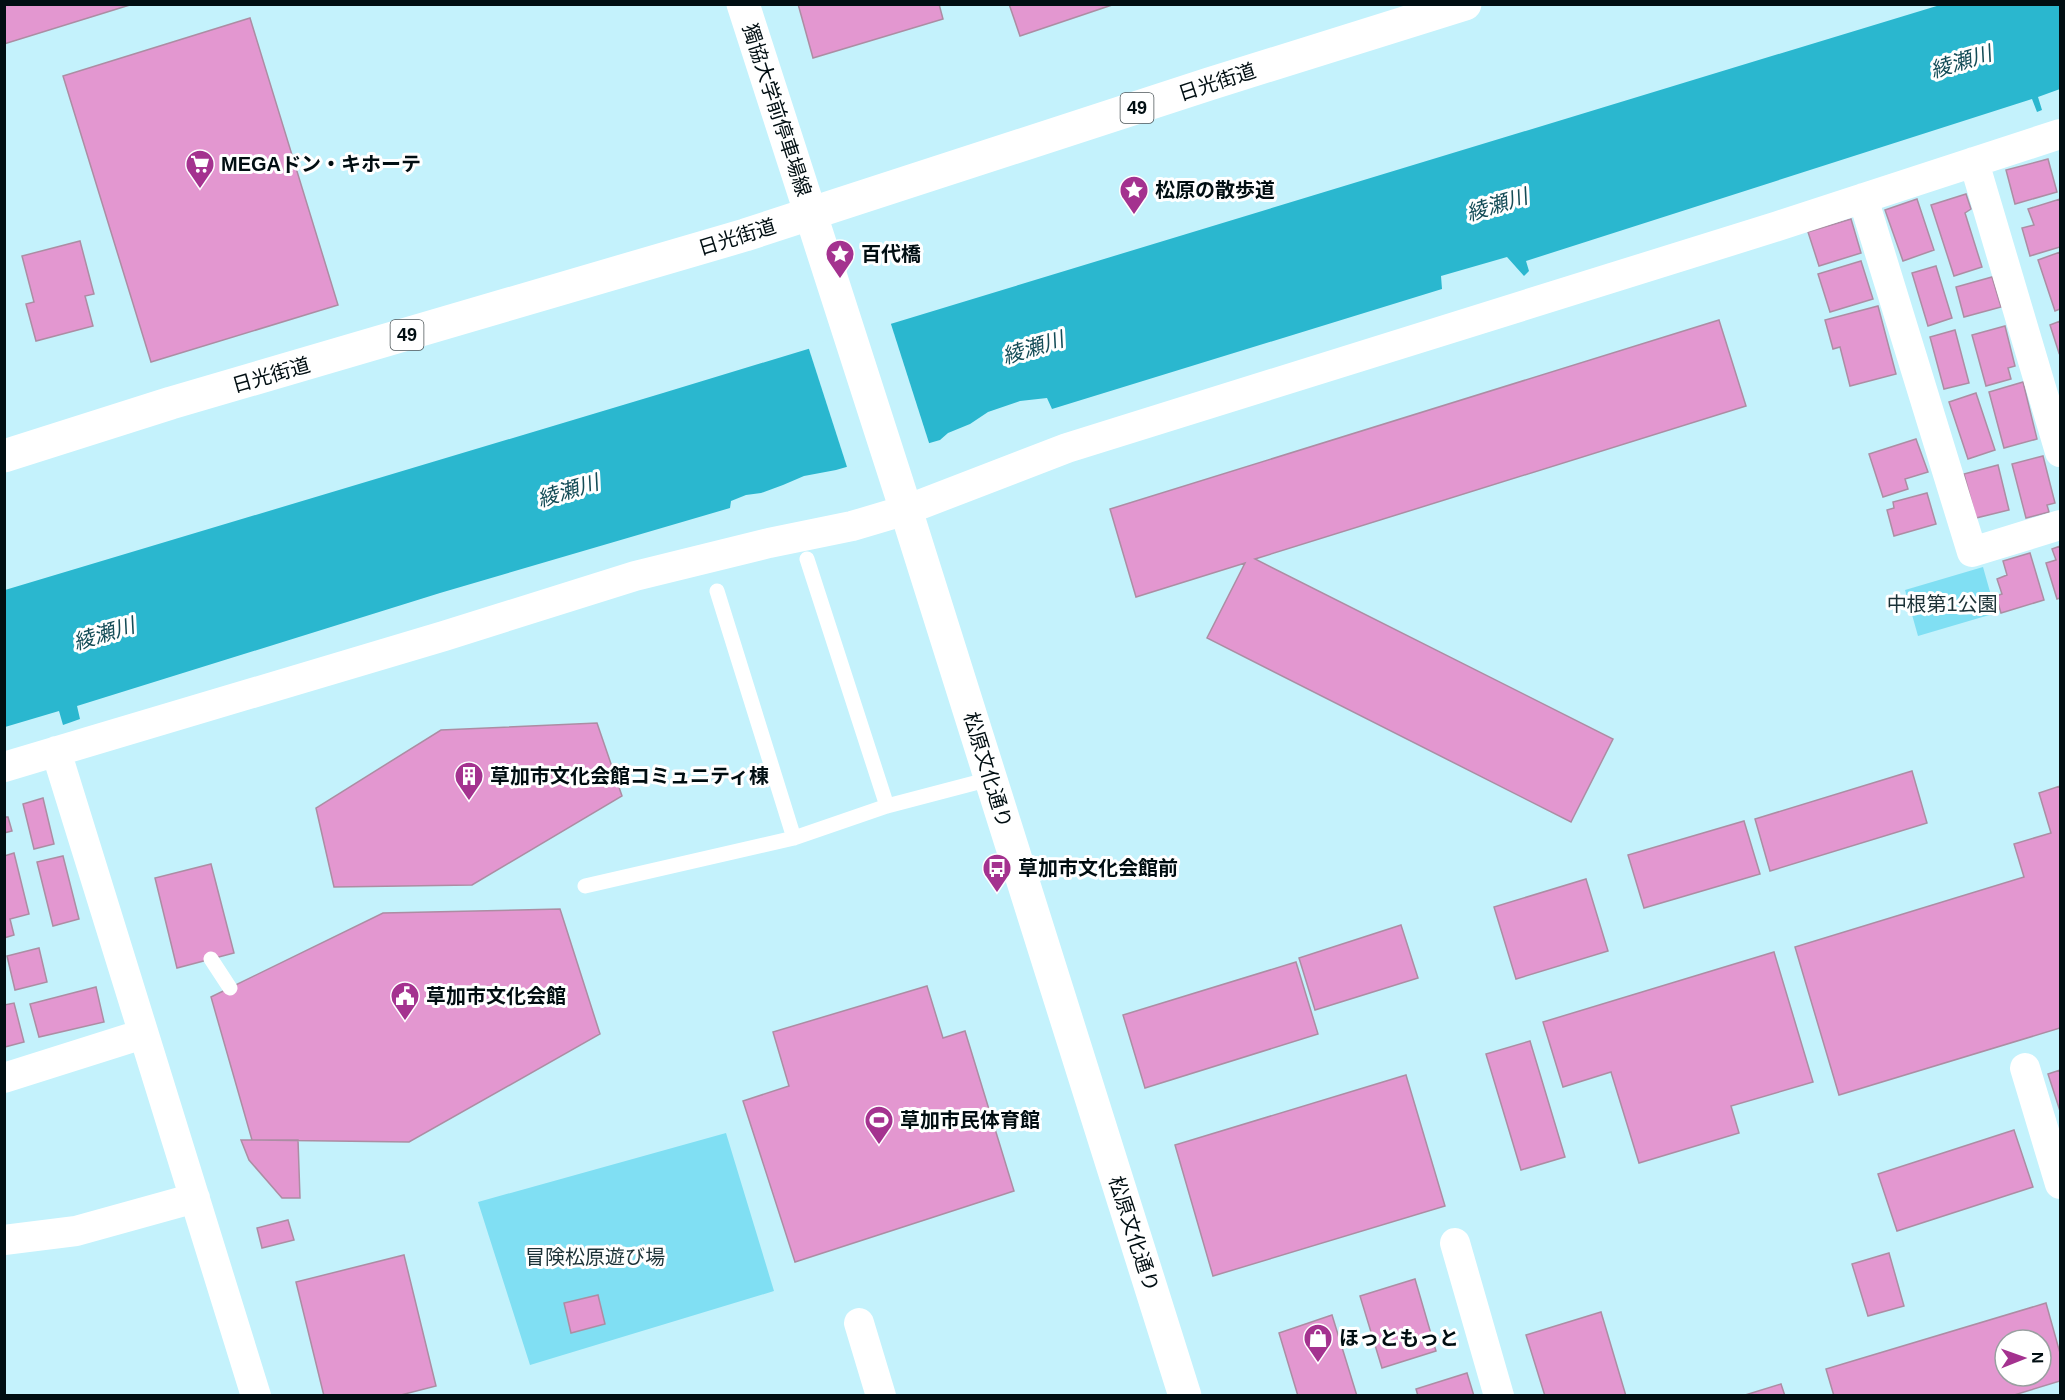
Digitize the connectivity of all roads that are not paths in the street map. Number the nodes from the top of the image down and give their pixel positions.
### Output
1 (743, 4) edge
2 (1465, 4) edge
3 (2061, 134) edge
4 (1974, 162) junction
5 (1863, 198) junction
6 (810, 215) junction
7 (2061, 453) edge
8 (4, 456) edge
9 (902, 496) junction
10 (2061, 525) edge
11 (807, 559) dead end
12 (717, 591) dead end
13 (56, 751) junction
14 (4, 767) edge
15 (990, 779) junction
16 (887, 806) junction
17 (794, 838) junction
18 (585, 886) dead end
19 (211, 959) dead end
20 (230, 988) dead end
21 (143, 1034) junction
22 (2025, 1068) dead end
23 (4, 1078) edge
24 (2053, 1133) edge
25 (2061, 1184) edge
26 (195, 1198) junction
27 (4, 1240) edge
28 (1455, 1243) dead end
29 (859, 1323) dead end
30 (256, 1395) edge
31 (881, 1395) edge
32 (1185, 1395) edge
33 (1499, 1395) edge

1 - 6 main road, 獨協大学前停車場線
2 - 6 main road, 日光街道 / 49
3 - 4 street
4 - 5 street
4 - 7 street
5 - 9 street
5 - 10 street
6 - 8 main road, 日光街道 / 49
6 - 9 main road, 松原文化通り
9 - 13 street
9 - 15 main road, 松原文化通り
11 - 16 lane
12 - 17 lane
13 - 14 street
13 - 21 street
15 - 16 lane
15 - 32 main road, 松原文化通り
16 - 17 lane
17 - 18 lane
19 - 20 lane
21 - 23 street
21 - 26 street
22 - 24 street
24 - 25 street
26 - 27 street
26 - 30 street
28 - 33 street
29 - 31 street

